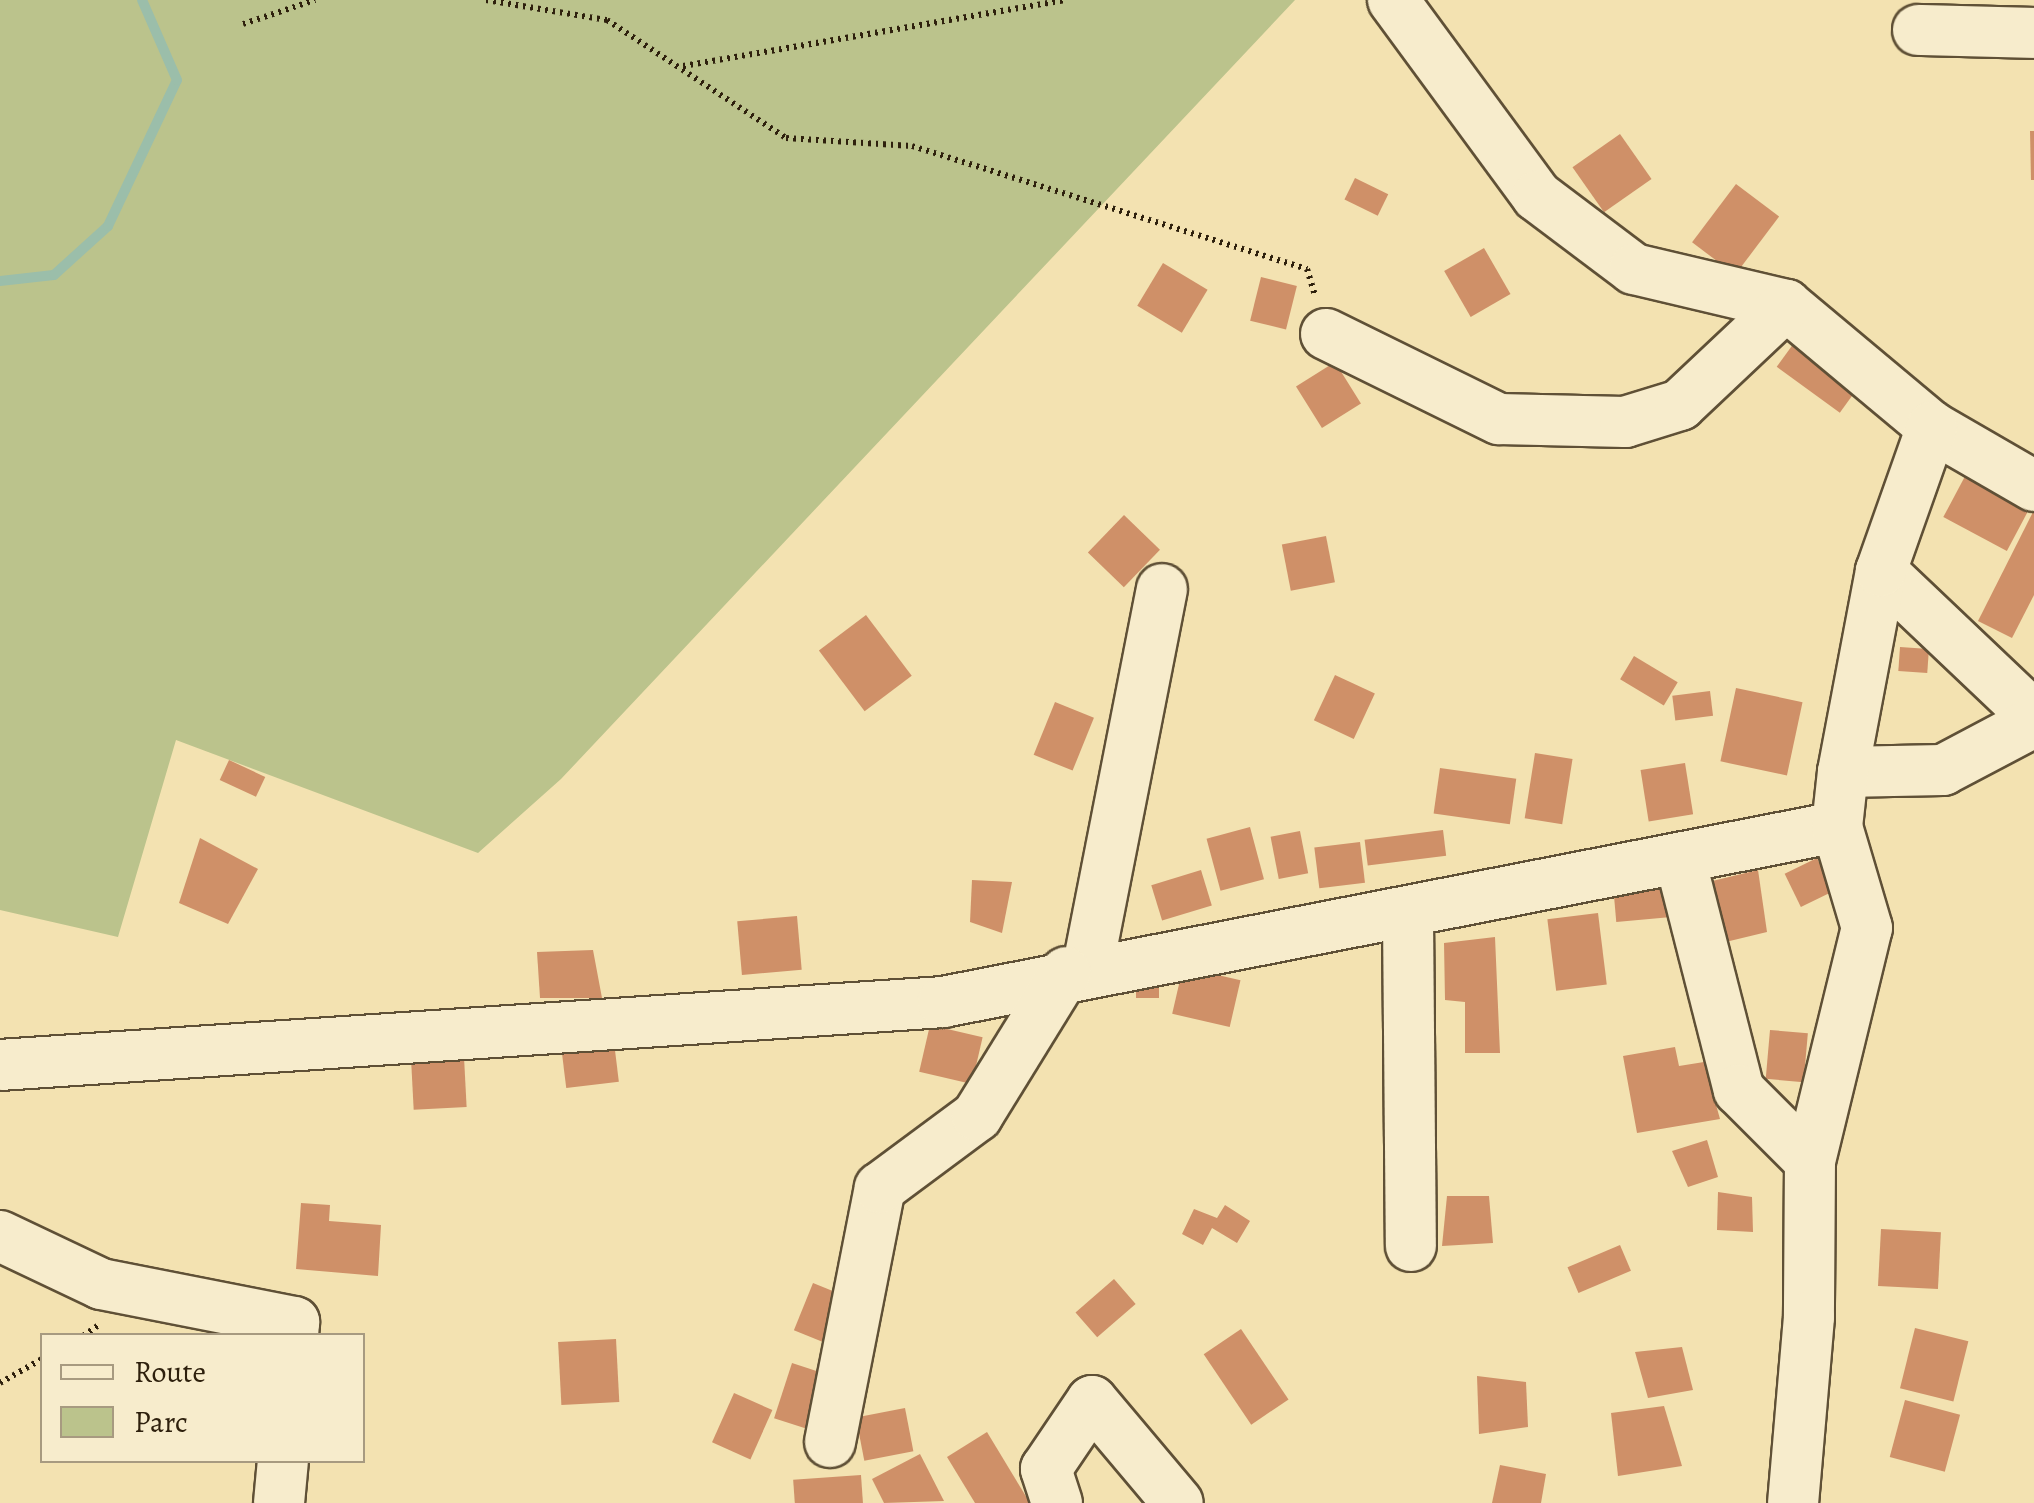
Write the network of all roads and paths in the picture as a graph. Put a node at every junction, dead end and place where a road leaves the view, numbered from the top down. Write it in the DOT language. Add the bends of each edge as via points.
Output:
graph roads {
  1 [pos="315,0"];
  2 [pos="486,0"];
  3 [pos="1065,0"];
  4 [pos="1393,0"];
  5 [pos="244,24"];
  6 [pos="1918,30"];
  7 [pos="2034,33"];
  8 [pos="681,66"];
  9 [pos="1786,305"];
  10 [pos="1326,334"];
  11 [pos="1932,427"];
  12 [pos="2034,486"];
  13 [pos="1881,571"];
  14 [pos="1162,590"];
  15 [pos="2034,719"];
  16 [pos="1843,772"];
  17 [pos="1838,827"];
  18 [pos="1681,863"];
  19 [pos="1408,917"];
  20 [pos="1077,969"];
  21 [pos="0,1066"];
  22 [pos="1810,1161"];
  23 [pos="0,1236"];
  24 [pos="1411,1246"];
  25 [pos="293,1333"];
  26 [pos="40,1359"];
  27 [pos="0,1382"];
  28 [pos="830,1442"];
  29 [pos="283,1463"];
  30 [pos="280,1503"];
  31 [pos="1057,1503"];
  32 [pos="1178,1503"];
  33 [pos="1793,1503"];
  1 -- 5 [label="path"];
  2 -- 8 [label="path" via="607,20"];
  3 -- 8 [label="path"];
  4 -- 9 [label="street" via="1537,196 1634,270"];
  6 -- 7 [label="street"];
  8 -- 10 [label="path" via="704,92 786,138 912,146 1307,268"];
  9 -- 10 [label="street" via="1680,405 1625,422 1499,420"];
  9 -- 11 [label="street"];
  11 -- 12 [label="street"];
  11 -- 13 [label="street"];
  13 -- 15 [label="street"];
  13 -- 16 [label="street"];
  14 -- 20 [label="street"];
  15 -- 16 [label="street" via="1943,770"];
  16 -- 17 [label="street"];
  17 -- 18 [label="street"];
  17 -- 22 [label="street" via="1867,928"];
  18 -- 19 [label="street"];
  18 -- 22 [label="street" via="1740,1090"];
  19 -- 20 [label="street"];
  19 -- 24 [label="street"];
  20 -- 21 [label="street" via="943,1002"];
  20 -- 28 [label="street" via="977,1116 880,1188"];
  22 -- 33 [label="street" via="1809,1317"];
  23 -- 25 [label="street" via="101,1284 294,1322"];
  26 -- 27 [label="path"];
  29 -- 30 [label="street"];
  31 -- 32 [label="street" via="1046,1469 1092,1401"];
}
